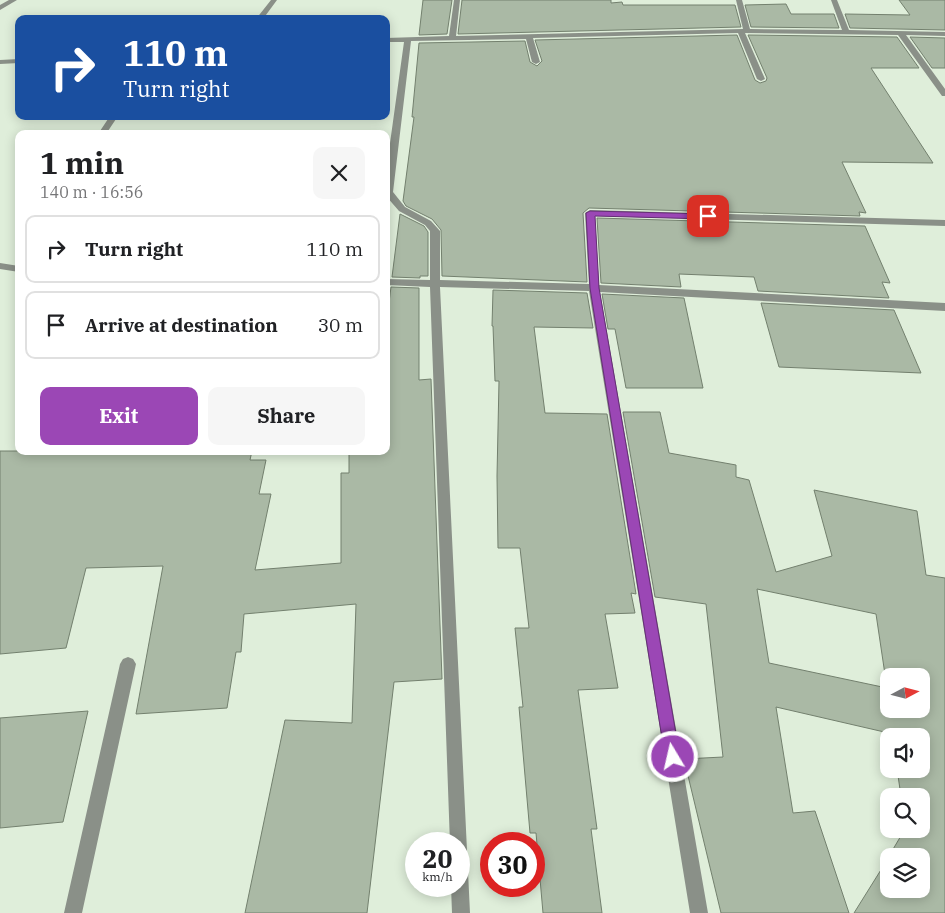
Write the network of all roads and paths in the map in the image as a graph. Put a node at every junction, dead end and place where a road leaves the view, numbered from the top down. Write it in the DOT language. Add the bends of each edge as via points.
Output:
graph roads {
  1 [pos="14,0"];
  2 [pos="274,0"];
  3 [pos="457,0"];
  4 [pos="739,0"];
  5 [pos="834,0"];
  6 [pos="0,8"];
  7 [pos="262,15"];
  8 [pos="744,32"];
  9 [pos="846,33"];
  10 [pos="901,34"];
  11 [pos="945,34"];
  12 [pos="529,36"];
  13 [pos="452,38"];
  14 [pos="408,39"];
  15 [pos="390,40"];
  16 [pos="15,60"];
  17 [pos="0,62"];
  18 [pos="536,62"];
  19 [pos="762,80"];
  20 [pos="945,94"];
  21 [pos="390,170"];
  22 [pos="390,195"];
  23 [pos="945,223"];
  24 [pos="0,266"];
  25 [pos="15,268"];
  26 [pos="390,282"];
  27 [pos="436,283"];
  28 [pos="594,288"];
  29 [pos="945,308"];
  30 [pos="128,664"];
  31 [pos="458,832"];
  32 [pos="460,897"];
  33 [pos="73,913"];
  34 [pos="461,913"];
  35 [pos="699,913"];
  1 -- 6 [label="street"];
  2 -- 7 [label="street"];
  3 -- 13 [label="street"];
  4 -- 8 [label="street"];
  5 -- 9 [label="street"];
  8 -- 9 [label="street"];
  8 -- 12 [label="street"];
  8 -- 19 [label="street" via="742,38"];
  9 -- 10 [label="street"];
  10 -- 11 [label="street"];
  10 -- 20 [label="street"];
  12 -- 13 [label="street"];
  12 -- 18 [label="street"];
  13 -- 14 [label="street"];
  14 -- 15 [label="street"];
  14 -- 21 [label="street"];
  16 -- 17 [label="street"];
  22 -- 27 [label="street" via="402,208 436,231"];
  23 -- 28 [label="street" via="590,213"];
  24 -- 25 [label="street"];
  26 -- 27 [label="street"];
  27 -- 28 [label="street"];
  27 -- 31 [label="street"];
  28 -- 29 [label="street"];
  28 -- 35 [label="street"];
  30 -- 33 [label="street"];
  32 -- 34 [label="street"];
}
